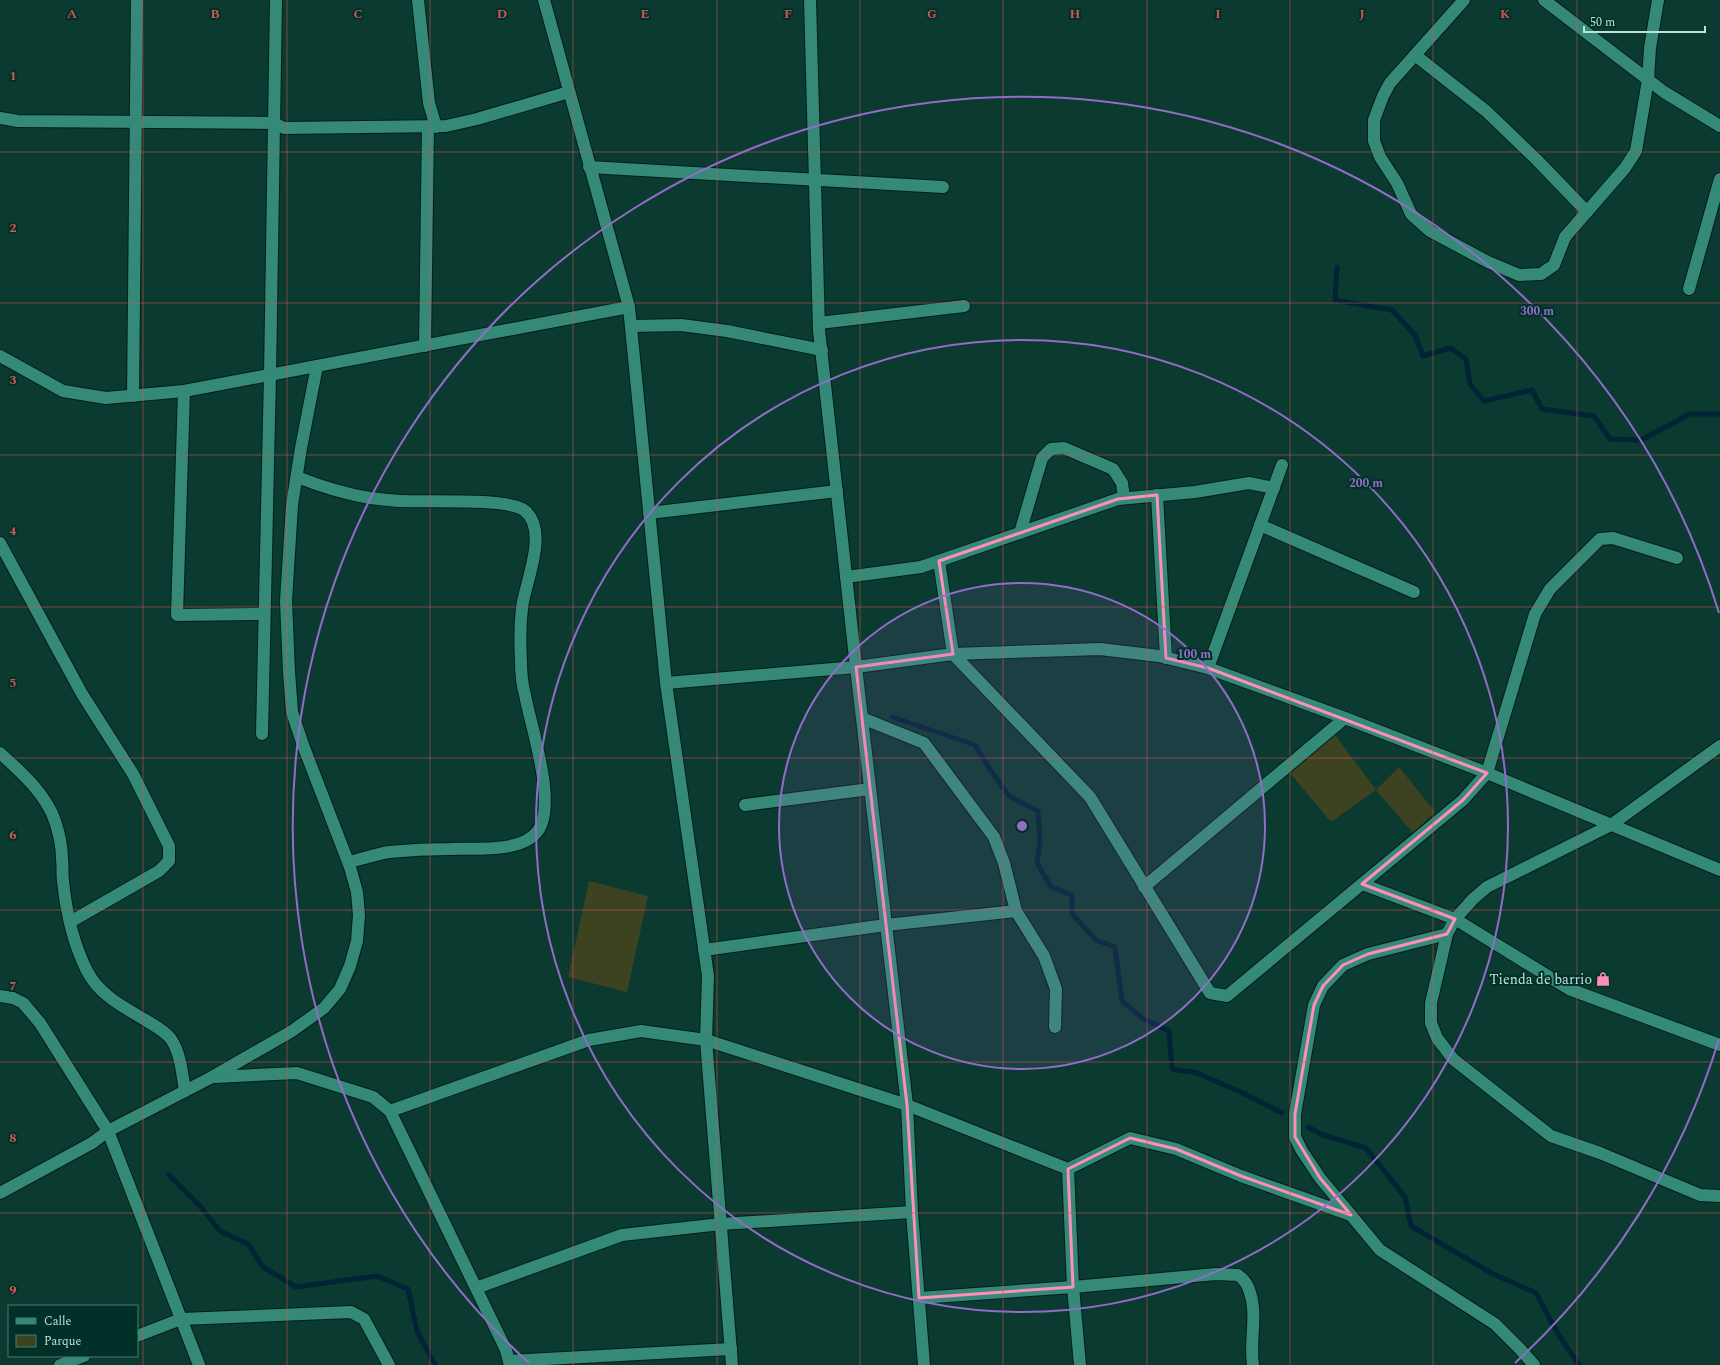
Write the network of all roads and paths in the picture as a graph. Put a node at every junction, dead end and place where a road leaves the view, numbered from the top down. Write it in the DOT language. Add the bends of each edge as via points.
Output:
graph roads {
  1 [pos="137,0"];
  2 [pos="276,0"];
  3 [pos="418,0"];
  4 [pos="544,0"];
  5 [pos="810,0"];
  6 [pos="1464,0"];
  7 [pos="1544,0"];
  8 [pos="1658,0"];
  9 [pos="1415,55"];
  10 [pos="1648,80"];
  11 [pos="569,92"];
  12 [pos="0,118"];
  13 [pos="136,122"];
  14 [pos="274,123"];
  15 [pos="1720,126"];
  16 [pos="432,127"];
  17 [pos="589,167"];
  18 [pos="816,179"];
  19 [pos="1720,179"];
  20 [pos="943,187"];
  21 [pos="1587,212"];
  22 [pos="1689,289"];
  23 [pos="964,306"];
  24 [pos="629,307"];
  25 [pos="819,323"];
  26 [pos="631,326"];
  27 [pos="425,346"];
  28 [pos="822,350"];
  29 [pos="0,356"];
  30 [pos="317,366"];
  31 [pos="270,375"];
  32 [pos="184,392"];
  33 [pos="134,396"];
  34 [pos="1282,465"];
  35 [pos="297,477"];
  36 [pos="1274,488"];
  37 [pos="837,491"];
  38 [pos="1158,495"];
  39 [pos="1124,498"];
  40 [pos="649,513"];
  41 [pos="1260,525"];
  42 [pos="1020,533"];
  43 [pos="0,543"];
  44 [pos="1677,558"];
  45 [pos="939,561"];
  46 [pos="846,577"];
  47 [pos="1414,592"];
  48 [pos="264,614"];
  49 [pos="953,654"];
  50 [pos="1166,658"];
  51 [pos="856,667"];
  52 [pos="1208,668"];
  53 [pos="666,683"];
  54 [pos="862,718"];
  55 [pos="1345,718"];
  56 [pos="262,734"];
  57 [pos="1720,746"];
  58 [pos="0,753"];
  59 [pos="1487,773"];
  60 [pos="870,789"];
  61 [pos="745,805"];
  62 [pos="1611,825"];
  63 [pos="349,862"];
  64 [pos="1720,870"];
  65 [pos="1362,884"];
  66 [pos="1144,887"];
  67 [pos="1016,911"];
  68 [pos="1455,919"];
  69 [pos="70,922"];
  70 [pos="886,925"];
  71 [pos="1447,934"];
  72 [pos="704,950"];
  73 [pos="0,996"];
  74 [pos="1055,1027"];
  75 [pos="706,1040"];
  76 [pos="1720,1045"];
  77 [pos="212,1077"];
  78 [pos="185,1091"];
  79 [pos="907,1105"];
  80 [pos="390,1111"];
  81 [pos="108,1131"];
  82 [pos="1068,1170"];
  83 [pos="0,1193"];
  84 [pos="1720,1196"];
  85 [pos="912,1212"];
  86 [pos="1351,1215"];
  87 [pos="721,1224"];
  88 [pos="1073,1287"];
  89 [pos="476,1288"];
  90 [pos="919,1298"];
  91 [pos="181,1319"];
  92 [pos="138,1336"];
  93 [pos="731,1349"];
  94 [pos="81,1357"];
  95 [pos="510,1363"];
  96 [pos="60,1365"];
  97 [pos="199,1365"];
  98 [pos="389,1365"];
  99 [pos="732,1365"];
  100 [pos="924,1365"];
  101 [pos="1080,1365"];
  102 [pos="1253,1365"];
  103 [pos="1534,1365"];
  1 -- 13 [label="street"];
  2 -- 14 [label="street"];
  3 -- 16 [label="street"];
  4 -- 11 [label="street"];
  5 -- 18 [label="street"];
  6 -- 9 [label="street"];
  7 -- 10 [label="street"];
  8 -- 10 [label="street"];
  9 -- 21 [label="street" via="1486,111"];
  9 -- 21 [label="street" via="1390,83 1382,96 1374,120 1374,141 1380,157 1397,183 1411,214 1430,231 1488,262 1520,274 1542,274 1554,265 1565,237"];
  10 -- 15 [label="street"];
  10 -- 21 [label="street" via="1636,151"];
  11 -- 16 [label="street" via="477,119"];
  11 -- 17 [label="street"];
  12 -- 13 [label="street" via="18,121"];
  13 -- 14 [label="street"];
  13 -- 33 [label="street"];
  14 -- 16 [label="street" via="284,128"];
  14 -- 31 [label="street"];
  16 -- 27 [label="street"];
  17 -- 18 [label="street"];
  17 -- 24 [label="street"];
  18 -- 20 [label="street"];
  18 -- 25 [label="street"];
  19 -- 22 [label="street"];
  23 -- 25 [label="street"];
  24 -- 26 [label="street"];
  24 -- 27 [label="street"];
  25 -- 28 [label="street"];
  26 -- 28 [label="street" via="681,325 727,331"];
  26 -- 40 [label="street"];
  27 -- 30 [label="street"];
  28 -- 37 [label="street"];
  29 -- 33 [label="street" via="63,391 106,398"];
  30 -- 31 [label="street"];
  30 -- 35 [label="street"];
  31 -- 32 [label="street"];
  31 -- 48 [label="street"];
  32 -- 33 [label="street"];
  32 -- 48 [label="street" via="178,615"];
  34 -- 36 [label="street"];
  35 -- 63 [label="street" via="292,505 286,601 292,712"];
  35 -- 63 [label="street" via="369,498 481,502 517,507 529,515 536,530 520,630 524,693 546,802 538,832 517,845 388,852"];
  36 -- 38 [label="street" via="1249,483"];
  36 -- 41 [label="street"];
  37 -- 40 [label="street"];
  37 -- 46 [label="street"];
  38 -- 39 [label="street"];
  38 -- 50 [label="street"];
  39 -- 42 [label="street"];
  39 -- 42 [label="street" via="1122,483 1113,469 1064,448 1050,449 1042,458"];
  40 -- 53 [label="street"];
  41 -- 47 [label="street"];
  41 -- 52 [label="street"];
  42 -- 45 [label="street"];
  43 -- 69 [label="street" via="82,694 133,774 169,846 169,860 163,868"];
  44 -- 59 [label="street" via="1613,538 1600,539 1550,589 1535,614"];
  45 -- 46 [label="street" via="921,567"];
  45 -- 49 [label="street"];
  46 -- 51 [label="street"];
  48 -- 56 [label="street"];
  49 -- 50 [label="street" via="1100,649"];
  49 -- 51 [label="street"];
  49 -- 66 [label="street" via="1090,797"];
  50 -- 52 [label="street"];
  51 -- 53 [label="street"];
  51 -- 54 [label="street"];
  52 -- 55 [label="street"];
  53 -- 72 [label="street"];
  54 -- 60 [label="street"];
  54 -- 67 [label="street" via="924,743 994,837 1004,863"];
  55 -- 59 [label="street"];
  55 -- 66 [label="street"];
  57 -- 62 [label="street"];
  58 -- 69 [label="street" via="44,800 55,819 61,840 62,878"];
  59 -- 62 [label="street"];
  59 -- 65 [label="street" via="1463,800"];
  60 -- 61 [label="street"];
  60 -- 70 [label="street"];
  62 -- 64 [label="street"];
  62 -- 68 [label="street" via="1487,887 1472,899"];
  63 -- 77 [label="street" via="357,892 359,915 357,941 340,989 324,1008 305,1022"];
  65 -- 66 [label="street" via="1227,996 1210,993"];
  65 -- 68 [label="street"];
  67 -- 70 [label="street"];
  67 -- 74 [label="street" via="1044,956 1056,989"];
  68 -- 71 [label="street"];
  68 -- 76 [label="street" via="1569,989"];
  69 -- 78 [label="street" via="77,948 88,972 101,990 116,1004 159,1028 170,1038 178,1053"];
  70 -- 72 [label="street"];
  70 -- 79 [label="street"];
  71 -- 84 [label="street" via="1431,1003 1431,1023 1437,1038 1453,1059 1551,1136 1600,1153 1700,1195"];
  71 -- 86 [label="street" via="1368,954 1343,965 1323,986 1314,1005 1295,1114 1295,1137 1320,1178"];
  72 -- 75 [label="street" via="708,976"];
  73 -- 81 [label="street" via="13,998 22,1003 40,1023"];
  75 -- 79 [label="street"];
  75 -- 80 [label="street" via="641,1031 589,1040"];
  75 -- 87 [label="street"];
  77 -- 78 [label="street"];
  77 -- 80 [label="street" via="297,1073 373,1097"];
  78 -- 81 [label="street"];
  79 -- 82 [label="street"];
  79 -- 85 [label="street"];
  80 -- 89 [label="street"];
  81 -- 83 [label="street" via="92,1143"];
  81 -- 91 [label="street"];
  82 -- 86 [label="street" via="1130,1138 1176,1149 1241,1176"];
  82 -- 88 [label="street"];
  85 -- 87 [label="street"];
  85 -- 90 [label="street"];
  86 -- 103 [label="street" via="1380,1250 1495,1324"];
  87 -- 89 [label="street" via="622,1235"];
  87 -- 93 [label="street"];
  88 -- 90 [label="street"];
  88 -- 101 [label="street"];
  88 -- 102 [label="street" via="1216,1274 1238,1275 1248,1286 1254,1310 1251,1354"];
  89 -- 95 [label="street"];
  90 -- 100 [label="street"];
  91 -- 92 [label="street"];
  91 -- 97 [label="street"];
  91 -- 98 [label="street" via="351,1312 364,1319"];
  93 -- 95 [label="street"];
  93 -- 99 [label="street"];
  94 -- 96 [label="street"];
}
